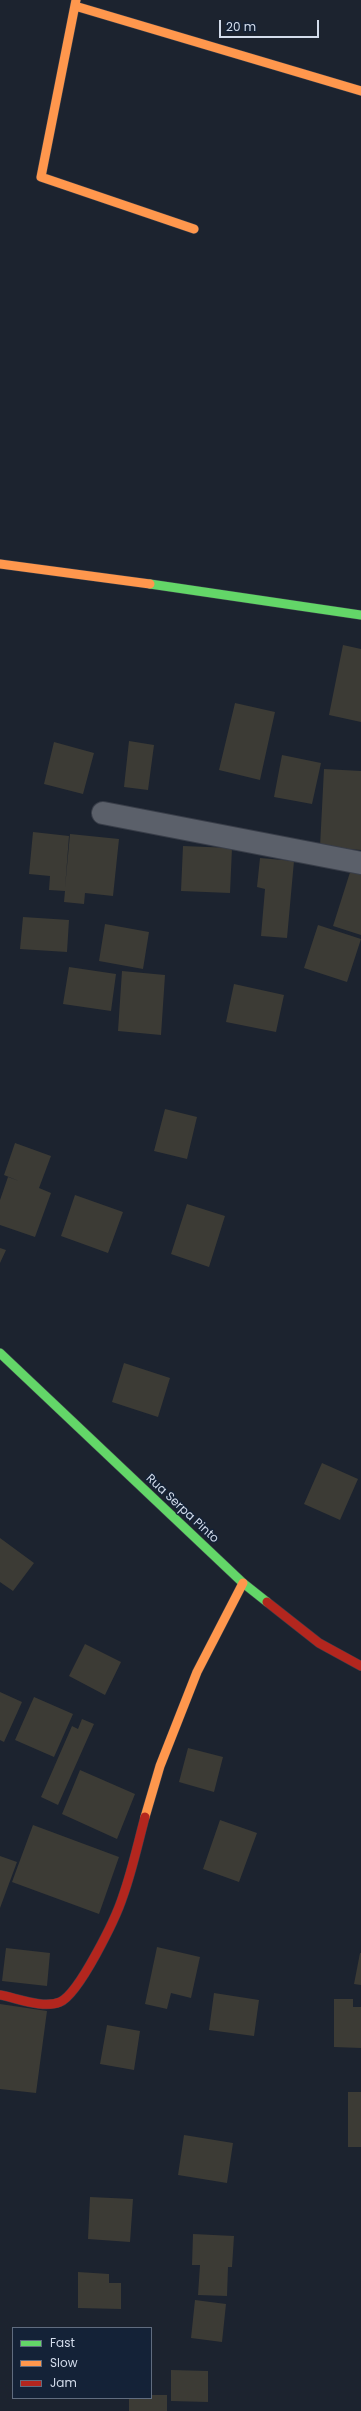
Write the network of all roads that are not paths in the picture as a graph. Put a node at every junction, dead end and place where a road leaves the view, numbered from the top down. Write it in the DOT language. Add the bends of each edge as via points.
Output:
graph roads {
  1 [pos="75,3"];
  2 [pos="361,91"];
  3 [pos="194,229"];
  4 [pos="0,564"];
  5 [pos="361,615"];
  6 [pos="103,813"];
  7 [pos="361,862"];
  8 [pos="0,1352"];
  9 [pos="243,1583"];
  10 [pos="361,1666"];
  11 [pos="0,1995"];
  1 -- 2 [label="street"];
  1 -- 3 [label="street" via="41,177"];
  4 -- 5 [label="street"];
  6 -- 7 [label="street"];
  8 -- 9 [label="street, Rua Serpa Pinto"];
  9 -- 10 [label="street, Rua Serpa Pinto" via="319,1643"];
  9 -- 11 [label="street" via="188,1694 160,1766 123,1897 92,1961 75,1989 60,2002 44,2004"];
}
